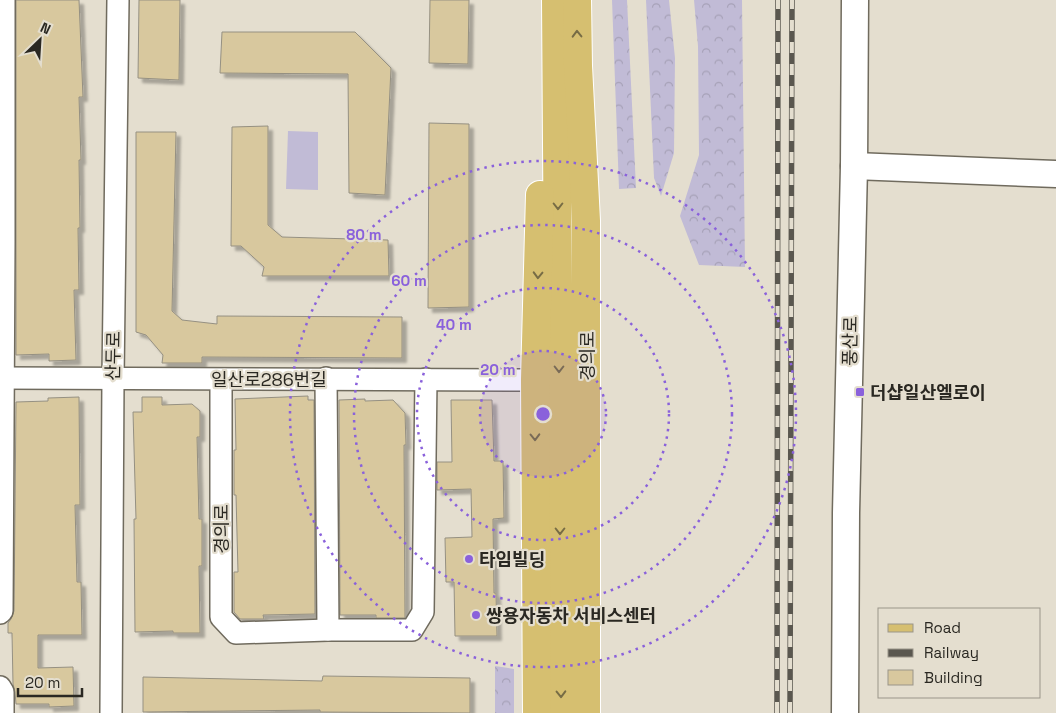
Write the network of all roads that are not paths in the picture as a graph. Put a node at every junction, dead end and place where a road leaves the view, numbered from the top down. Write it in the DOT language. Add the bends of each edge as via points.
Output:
graph roads {
  1 [pos="4,0"];
  2 [pos="118,0"];
  3 [pos="556,0"];
  4 [pos="577,0"];
  5 [pos="855,0"];
  6 [pos="568,68"];
  7 [pos="2,107"];
  8 [pos="854,166"];
  9 [pos="1056,174"];
  10 [pos="2,242"];
  11 [pos="1,378"];
  12 [pos="113,378"];
  13 [pos="326,378"];
  14 [pos="426,379"];
  15 [pos="221,380"];
  16 [pos="535,380"];
  17 [pos="1,612"];
  18 [pos="328,630"];
  19 [pos="112,713"];
  20 [pos="538,713"];
  21 [pos="561,713"];
  22 [pos="586,713"];
  23 [pos="599,713"];
  24 [pos="845,713"];
  1 -- 7 [label="street"];
  2 -- 12 [label="street, 산두로"];
  3 -- 6 [label="main road, 경의로"];
  6 -- 4 [label="main road, 경의로, one-way"];
  5 -- 8 [label="street, 풍산로"];
  6 -- 16 [label="main road, one-way" via="542,126"];
  6 -- 21 [label="main road, 경의로, one-way"];
  6 -- 22 [label="main road, 경의로" via="586,221"];
  6 -- 23 [label="main road" via="588,96 603,382"];
  7 -- 10 [label="street"];
  8 -- 9 [label="street"];
  8 -- 24 [label="street, 풍산로"];
  10 -- 11 [label="street"];
  11 -- 12 [label="street, 일산로286번길"];
  11 -- 17 [label="street"];
  12 -- 15 [label="street, 일산로286번길"];
  12 -- 19 [label="street, 산두로"];
  13 -- 14 [label="street, 일산로286번길"];
  13 -- 15 [label="street, 일산로286번길"];
  13 -- 18 [label="street"];
  14 -- 16 [label="street, 일산로286번길"];
  14 -- 18 [label="street" via="423,612 412,630"];
  15 -- 18 [label="street, 경의로" via="221,618 236,632"];
  16 -- 20 [label="main road, one-way"];
}
